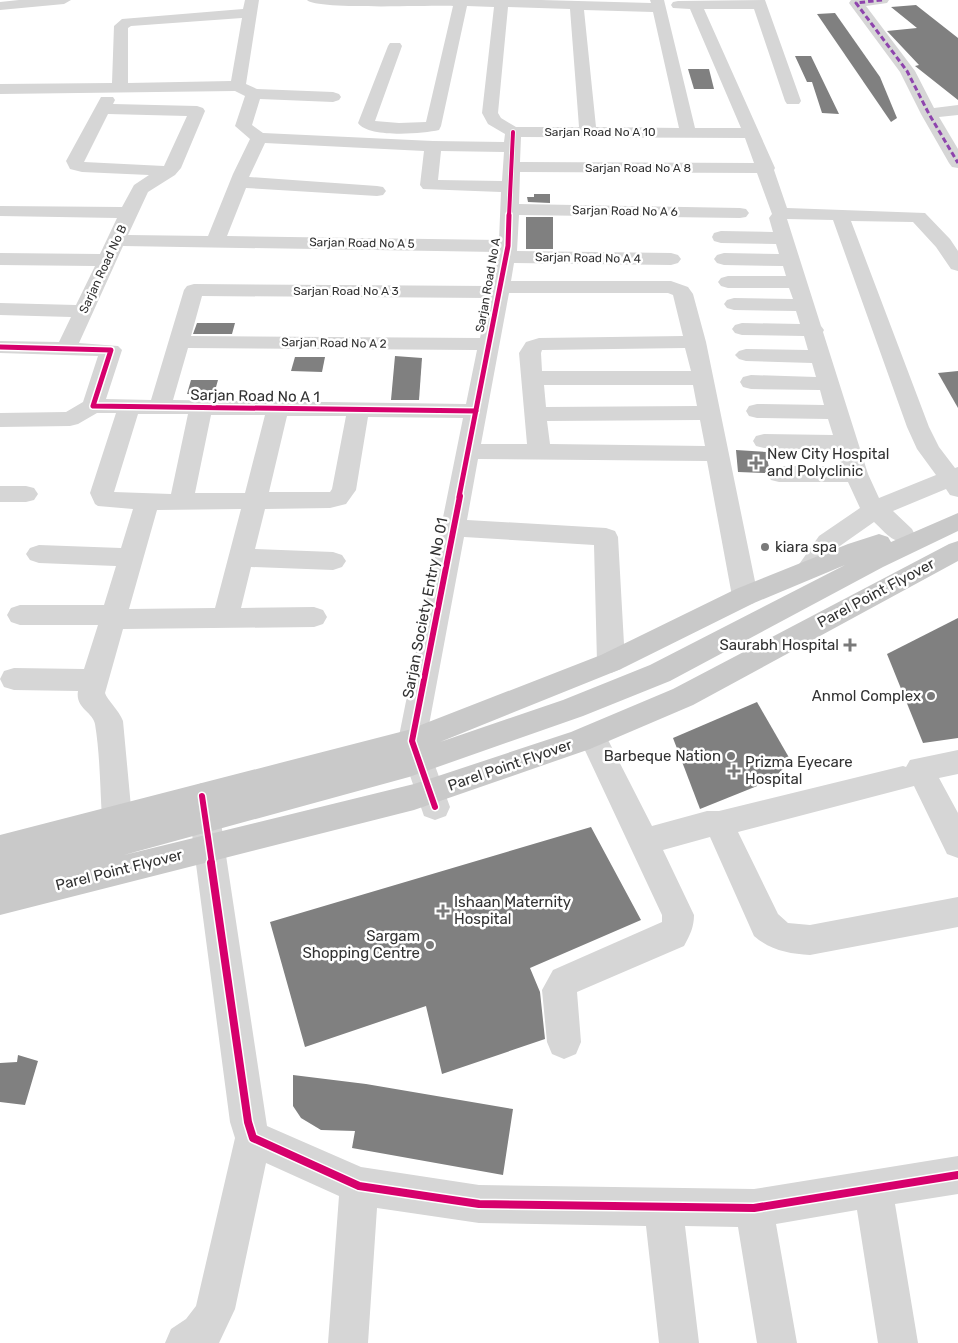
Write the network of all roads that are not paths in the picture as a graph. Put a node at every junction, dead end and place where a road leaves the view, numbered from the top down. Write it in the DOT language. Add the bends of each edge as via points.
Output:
graph roads {
  1 [pos="64,0"];
  2 [pos="314,0"];
  3 [pos="376,0"];
  4 [pos="882,0"];
  5 [pos="50,1"];
  6 [pos="461,2"];
  7 [pos="758,2"];
  8 [pos="559,3"];
  9 [pos="612,3"];
  10 [pos="11,4"];
  11 [pos="501,4"];
  12 [pos="658,4"];
  13 [pos="695,5"];
  14 [pos="251,6"];
  15 [pos="577,6"];
  16 [pos="0,20"];
  17 [pos="395,46"];
  18 [pos="238,86"];
  19 [pos="120,87"];
  20 [pos="6,89"];
  21 [pos="254,94"];
  22 [pos="333,97"];
  23 [pos="793,101"];
  24 [pos="0,107"];
  25 [pos="958,110"];
  26 [pos="929,114"];
  27 [pos="380,126"];
  28 [pos="588,132"];
  29 [pos="688,132"];
  30 [pos="752,133"];
  31 [pos="259,138"];
  32 [pos="513,139"];
  33 [pos="376,144"];
  34 [pos="433,146"];
  35 [pos="958,162"];
  36 [pos="766,168"];
  37 [pos="320,170"];
  38 [pos="169,171"];
  39 [pos="242,175"];
  40 [pos="511,177"];
  41 [pos="377,191"];
  42 [pos="510,209"];
  43 [pos="0,211"];
  44 [pos="129,212"];
  45 [pos="740,213"];
  46 [pos="840,215"];
  47 [pos="721,237"];
  48 [pos="117,240"];
  49 [pos="216,240"];
  50 [pos="507,251"];
  51 [pos="0,259"];
  52 [pos="671,259"];
  53 [pos="724,259"];
  54 [pos="107,260"];
  55 [pos="792,260"];
  56 [pos="958,265"];
  57 [pos="728,282"];
  58 [pos="798,282"];
  59 [pos="499,290"];
  60 [pos="734,304"];
  61 [pos="806,305"];
  62 [pos="0,309"];
  63 [pos="84,311"];
  64 [pos="742,330"];
  65 [pos="814,330"];
  66 [pos="179,342"];
  67 [pos="696,342"];
  68 [pos="489,344"];
  69 [pos="0,347"];
  70 [pos="66,349"];
  71 [pos="746,355"];
  72 [pos="821,357"];
  73 [pos="532,378"];
  74 [pos="703,378"];
  75 [pos="751,382"];
  76 [pos="829,384"];
  77 [pos="92,406"];
  78 [pos="129,407"];
  79 [pos="160,407"];
  80 [pos="201,407"];
  81 [pos="278,407"];
  82 [pos="358,410"];
  83 [pos="476,411"];
  84 [pos="757,411"];
  85 [pos="837,412"];
  86 [pos="709,413"];
  87 [pos="536,414"];
  88 [pos="0,420"];
  89 [pos="764,441"];
  90 [pos="846,443"];
  91 [pos="468,451"];
  92 [pos="539,451"];
  93 [pos="717,454"];
  94 [pos="779,474"];
  95 [pos="856,474"];
  96 [pos="955,481"];
  97 [pos="0,494"];
  98 [pos="26,494"];
  99 [pos="180,501"];
  100 [pos="256,501"];
  101 [pos="147,502"];
  102 [pos="875,509"];
  103 [pos="958,520"];
  104 [pos="453,528"];
  105 [pos="903,536"];
  106 [pos="958,550"];
  107 [pos="39,554"];
  108 [pos="130,557"];
  109 [pos="242,558"];
  110 [pos="333,560"];
  111 [pos="808,570"];
  112 [pos="958,570"];
  113 [pos="745,596"];
  114 [pos="20,615"];
  115 [pos="113,617"];
  116 [pos="226,617"];
  117 [pos="314,617"];
  118 [pos="611,662"];
  119 [pos="14,679"];
  120 [pos="95,680"];
  121 [pos="412,741"];
  122 [pos="596,744"];
  123 [pos="958,762"];
  124 [pos="903,778"];
  125 [pos="202,796"];
  126 [pos="435,807"];
  127 [pos="117,818"];
  128 [pos="719,824"];
  129 [pos="644,842"];
  130 [pos="958,844"];
  131 [pos="0,849"];
  132 [pos="212,862"];
  133 [pos="0,875"];
  134 [pos="0,900"];
  135 [pos="0,911"];
  136 [pos="958,912"];
  137 [pos="564,1042"];
  138 [pos="253,1138"];
  139 [pos="958,1175"];
  140 [pos="360,1186"];
  141 [pos="873,1188"];
  142 [pos="663,1206"];
  143 [pos="754,1208"];
  144 [pos="185,1343"];
  145 [pos="348,1343"];
  146 [pos="679,1343"];
  147 [pos="777,1343"];
  148 [pos="898,1343"];
  1 -- 5 [label="street"];
  2 -- 3 [label="street"];
  3 -- 6 [label="street"];
  4 -- 26 [label="street" via="856,3 907,71"];
  5 -- 10 [label="street"];
  6 -- 11 [label="street"];
  6 -- 27 [label="street" via="435,124 425,128"];
  7 -- 13 [label="street"];
  7 -- 23 [label="street"];
  8 -- 11 [label="street"];
  8 -- 15 [label="street"];
  9 -- 12 [label="street"];
  9 -- 15 [label="street"];
  10 -- 16 [label="street"];
  11 -- 32 [label="street" via="490,113"];
  12 -- 13 [label="street"];
  12 -- 29 [label="street"];
  13 -- 30 [label="street"];
  14 -- 18 [label="street"];
  14 -- 19 [label="street" via="127,22 122,26"];
  15 -- 28 [label="street"];
  17 -- 27 [label="street" via="366,121 368,125"];
  18 -- 19 [label="street"];
  18 -- 21 [label="street"];
  19 -- 20 [label="street"];
  20 -- 24 [label="street"];
  21 -- 22 [label="street"];
  21 -- 31 [label="street" via="243,126"];
  25 -- 26 [label="street"];
  26 -- 35 [label="street"];
  27 -- 33 [label="street"];
  28 -- 29 [label="street, Sarjan Road No A 10"];
  28 -- 32 [label="street, Sarjan Road No A 10"];
  29 -- 30 [label="street, Sarjan Road No A 10"];
  30 -- 36 [label="street"];
  31 -- 33 [label="street, Sarjan Road No A 10"];
  31 -- 39 [label="street"];
  32 -- 34 [label="street, Sarjan Road No A 10"];
  32 -- 40 [label="street, Sarjan Road No A"];
  33 -- 34 [label="street, Sarjan Road No A 10"];
  34 -- 40 [label="street, Sarjan Road No A 8" via="429,185"];
  36 -- 40 [label="street, Sarjan Road No A 8"];
  36 -- 46 [label="street" via="780,213"];
  37 -- 39 [label="street"];
  38 -- 38 [label="street" via="82,167 75,161 105,104 197,111"];
  38 -- 44 [label="street, Sarjan Road No B" via="140,189"];
  39 -- 41 [label="street"];
  39 -- 49 [label="street"];
  40 -- 42 [label="street, Sarjan Road No A"];
  42 -- 45 [label="street, Sarjan Road No A 6"];
  42 -- 50 [label="street, Sarjan Road No A"];
  43 -- 44 [label="street"];
  44 -- 48 [label="street, Sarjan Road No B"];
  46 -- 56 [label="street" via="918,217 943,243"];
  46 -- 96 [label="street" via="918,427 929,449"];
  47 -- 55 [label="street" via="782,228"];
  48 -- 49 [label="street, Sarjan Road No A 5"];
  48 -- 54 [label="street, Sarjan Road No B"];
  49 -- 50 [label="street, Sarjan Road No A 5"];
  50 -- 52 [label="street, Sarjan Road No A 4"];
  50 -- 59 [label="street, Sarjan Road No A"];
  51 -- 54 [label="street"];
  53 -- 55 [label="street"];
  54 -- 63 [label="street, Sarjan Road No B"];
  55 -- 58 [label="street"];
  57 -- 58 [label="street"];
  58 -- 61 [label="street"];
  59 -- 66 [label="street, Sarjan Road No A 3" via="194,290"];
  59 -- 67 [label="street, Sarjan Road No A 3" via="677,288 684,294"];
  59 -- 68 [label="street, Sarjan Road No A"];
  60 -- 61 [label="street"];
  61 -- 65 [label="street"];
  62 -- 63 [label="street"];
  63 -- 70 [label="street, Sarjan Road No B"];
  64 -- 65 [label="street"];
  65 -- 72 [label="street"];
  66 -- 68 [label="street, Sarjan Road No A 2"];
  66 -- 79 [label="street"];
  67 -- 73 [label="street" via="536,345 530,351"];
  67 -- 74 [label="street, Sarjan Road No A 3"];
  68 -- 83 [label="street, Sarjan Road No A"];
  69 -- 70 [label="street"];
  70 -- 77 [label="street" via="111,350"];
  71 -- 72 [label="street"];
  72 -- 76 [label="street"];
  73 -- 74 [label="street"];
  73 -- 87 [label="street"];
  74 -- 86 [label="street, Sarjan Road No A 3"];
  75 -- 76 [label="street"];
  76 -- 85 [label="street"];
  77 -- 78 [label="street, Sarjan Road No A 1"];
  77 -- 88 [label="street" via="70,419"];
  78 -- 79 [label="street, Sarjan Road No A 1"];
  78 -- 101 [label="street" via="102,493 107,500"];
  79 -- 80 [label="street, Sarjan Road No A 1"];
  80 -- 81 [label="street, Sarjan Road No A 1"];
  80 -- 99 [label="street"];
  81 -- 82 [label="street, Sarjan Road No A 1"];
  81 -- 100 [label="street"];
  82 -- 83 [label="street, Sarjan Road No A 1"];
  82 -- 100 [label="street" via="342,494 330,500"];
  83 -- 91 [label="street, Sarjan Society Entry No 01"];
  84 -- 85 [label="street"];
  85 -- 90 [label="street"];
  86 -- 87 [label="street"];
  86 -- 93 [label="street, Sarjan Road No A 3"];
  87 -- 92 [label="street"];
  89 -- 90 [label="street"];
  90 -- 95 [label="street"];
  91 -- 92 [label="street"];
  91 -- 104 [label="street, Sarjan Society Entry No 01"];
  92 -- 93 [label="street"];
  93 -- 113 [label="street, Sarjan Road No A 3"];
  94 -- 95 [label="street"];
  95 -- 102 [label="street"];
  96 -- 102 [label="street"];
  97 -- 98 [label="street"];
  99 -- 100 [label="street"];
  99 -- 101 [label="street"];
  100 -- 109 [label="street"];
  101 -- 108 [label="street"];
  102 -- 105 [label="street"];
  102 -- 111 [label="street" via="828,542"];
  103 -- 105 [label="main road"];
  103 -- 133 [label="main road, Parel Point Flyover" via="660,673 574,708 409,765"];
  104 -- 118 [label="street" via="606,536"];
  104 -- 121 [label="street, Sarjan Society Entry No 01"];
  105 -- 111 [label="main road"];
  106 -- 134 [label="main road, Parel Point Flyover" via="683,696 580,741 414,797"];
  107 -- 108 [label="street"];
  108 -- 115 [label="street"];
  109 -- 110 [label="street"];
  109 -- 116 [label="street"];
  111 -- 113 [label="main road"];
  112 -- 122 [label="main road" via="896,598 696,705"];
  113 -- 118 [label="main road"];
  114 -- 115 [label="street"];
  115 -- 116 [label="street"];
  115 -- 120 [label="street"];
  116 -- 117 [label="street"];
  118 -- 121 [label="main road"];
  119 -- 120 [label="street"];
  120 -- 127 [label="street" via="91,699 105,711 109,721"];
  121 -- 125 [label="main road"];
  121 -- 126 [label="street"];
  122 -- 126 [label="main road" via="539,774"];
  122 -- 129 [label="street"];
  123 -- 130 [label="street" via="920,769"];
  124 -- 128 [label="street"];
  125 -- 127 [label="main road"];
  125 -- 132 [label="street"];
  126 -- 132 [label="main road"];
  127 -- 131 [label="main road"];
  128 -- 129 [label="street" via="707,824"];
  128 -- 136 [label="street" via="766,925 775,934 810,940"];
  129 -- 137 [label="street" via="678,915 678,925 672,935 565,981 559,990"];
  132 -- 135 [label="main road"];
  132 -- 138 [label="street" via="248,1122"];
  138 -- 140 [label="street"];
  138 -- 144 [label="street" via="215,1309 208,1327 196,1339"];
  139 -- 141 [label="street"];
  140 -- 142 [label="street" via="479,1204"];
  140 -- 145 [label="street"];
  141 -- 143 [label="street"];
  141 -- 148 [label="street"];
  142 -- 143 [label="street"];
  142 -- 146 [label="street"];
  143 -- 147 [label="street"];
}
